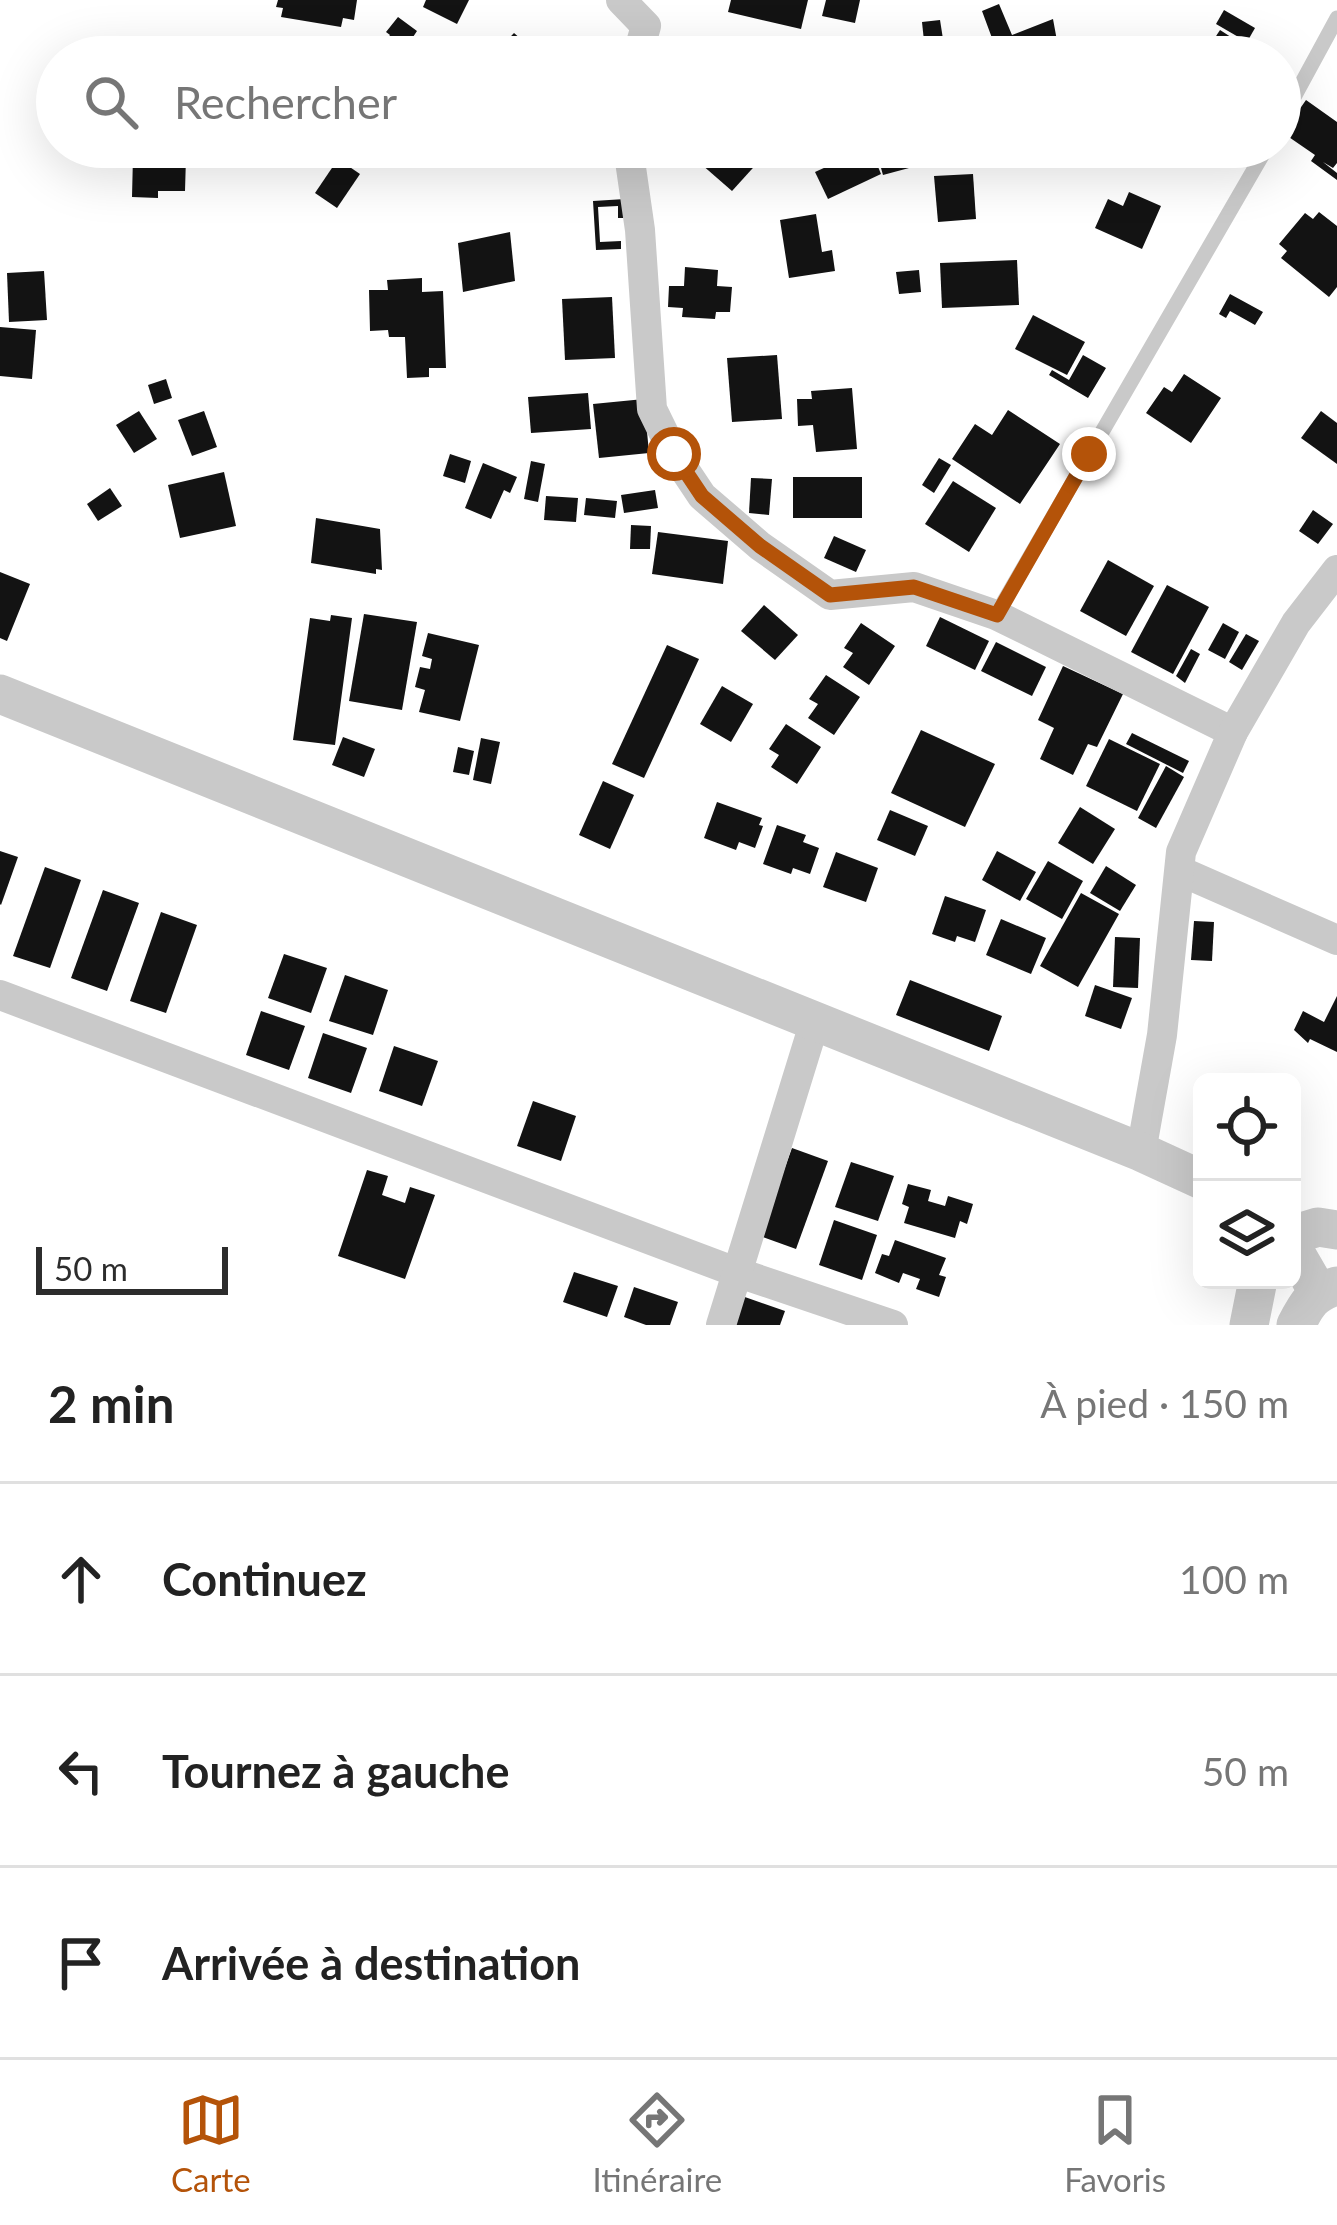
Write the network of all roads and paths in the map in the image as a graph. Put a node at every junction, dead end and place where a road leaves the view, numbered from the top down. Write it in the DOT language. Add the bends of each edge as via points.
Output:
graph roads {
  1 [pos="621,0"];
  2 [pos="1337,18"];
  3 [pos="643,36"];
  4 [pos="1301,84"];
  5 [pos="631,168"];
  6 [pos="1255,168"];
  7 [pos="1337,570"];
  8 [pos="997,615"];
  9 [pos="0,694"];
  10 [pos="1233,732"];
  11 [pos="1180,871"];
  12 [pos="1337,940"];
  13 [pos="0,995"];
  14 [pos="815,1021"];
  15 [pos="1141,1152"];
  16 [pos="1193,1176"];
  17 [pos="1337,1230"];
  18 [pos="1301,1232"];
  19 [pos="1301,1258"];
  20 [pos="736,1272"];
  21 [pos="1256,1289"];
  22 [pos="1328,1289"];
  23 [pos="721,1325"];
  24 [pos="893,1325"];
  25 [pos="1249,1325"];
  26 [pos="1297,1325"];
  1 -- 3 [label="street" via="646,26"];
  2 -- 4 [label="lane"];
  5 -- 8 [label="street" via="652,409 702,496 830,595 914,587"];
  6 -- 8 [label="lane"];
  7 -- 10 [label="street"];
  8 -- 10 [label="street"];
  9 -- 14 [label="street"];
  10 -- 11 [label="street"];
  11 -- 12 [label="street"];
  11 -- 15 [label="street"];
  13 -- 20 [label="street"];
  14 -- 15 [label="street"];
  14 -- 20 [label="street"];
  15 -- 16 [label="street"];
  17 -- 18 [label="street"];
  19 -- 22 [label="street"];
  20 -- 23 [label="street"];
  20 -- 24 [label="street"];
  21 -- 25 [label="street"];
  22 -- 26 [label="street" via="1309,1299"];
}
